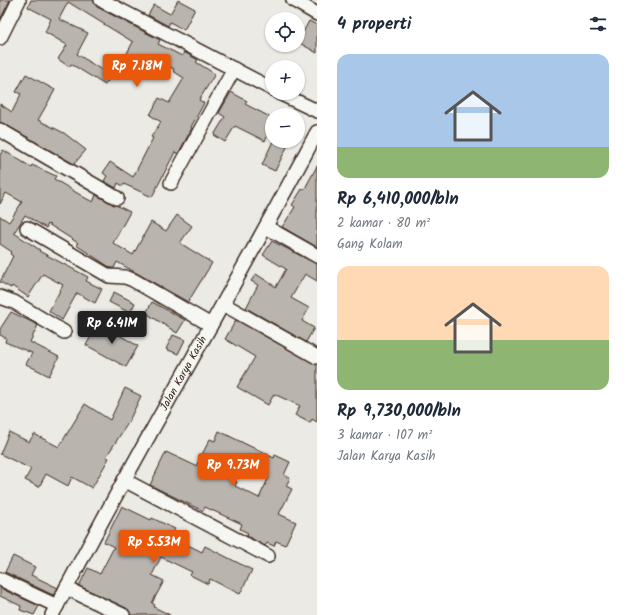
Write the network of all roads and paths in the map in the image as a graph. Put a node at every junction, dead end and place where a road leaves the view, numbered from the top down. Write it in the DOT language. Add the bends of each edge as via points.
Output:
graph roads {
  1 [pos="18,0"];
  2 [pos="101,0"];
  3 [pos="301,2"];
  4 [pos="317,14"];
  5 [pos="4,21"];
  6 [pos="0,38"];
  7 [pos="234,68"];
  8 [pos="265,85"];
  9 [pos="294,100"];
  10 [pos="317,111"];
  11 [pos="0,130"];
  12 [pos="317,132"];
  13 [pos="171,184"];
  14 [pos="117,198"];
  15 [pos="266,227"];
  16 [pos="27,228"];
  17 [pos="317,256"];
  18 [pos="0,297"];
  19 [pos="223,304"];
  20 [pos="211,325"];
  21 [pos="64,332"];
  22 [pos="317,357"];
  23 [pos="124,480"];
  24 [pos="268,556"];
  25 [pos="0,579"];
  26 [pos="66,588"];
  27 [pos="54,611"];
  28 [pos="124,615"];
  1 -- 5 [label="street"];
  2 -- 7 [label="street"];
  3 -- 4 [label="street"];
  5 -- 6 [label="street"];
  7 -- 8 [label="street"];
  7 -- 13 [label="street"];
  9 -- 10 [label="street"];
  11 -- 14 [label="street"];
  12 -- 15 [label="street, Jalan Karya Kasih"];
  15 -- 17 [label="street"];
  15 -- 19 [label="street, Jalan Karya Kasih"];
  16 -- 20 [label="street" via="109,276 124,276 133,280"];
  18 -- 21 [label="street" via="14,302"];
  19 -- 20 [label="street, Jalan Karya Kasih"];
  19 -- 22 [label="street"];
  20 -- 23 [label="street, Jalan Karya Kasih"];
  23 -- 24 [label="street"];
  23 -- 26 [label="street, Jalan Karya Kasih"];
  25 -- 27 [label="street"];
  26 -- 27 [label="street, Jalan Karya Kasih"];
  26 -- 28 [label="street"];
}
